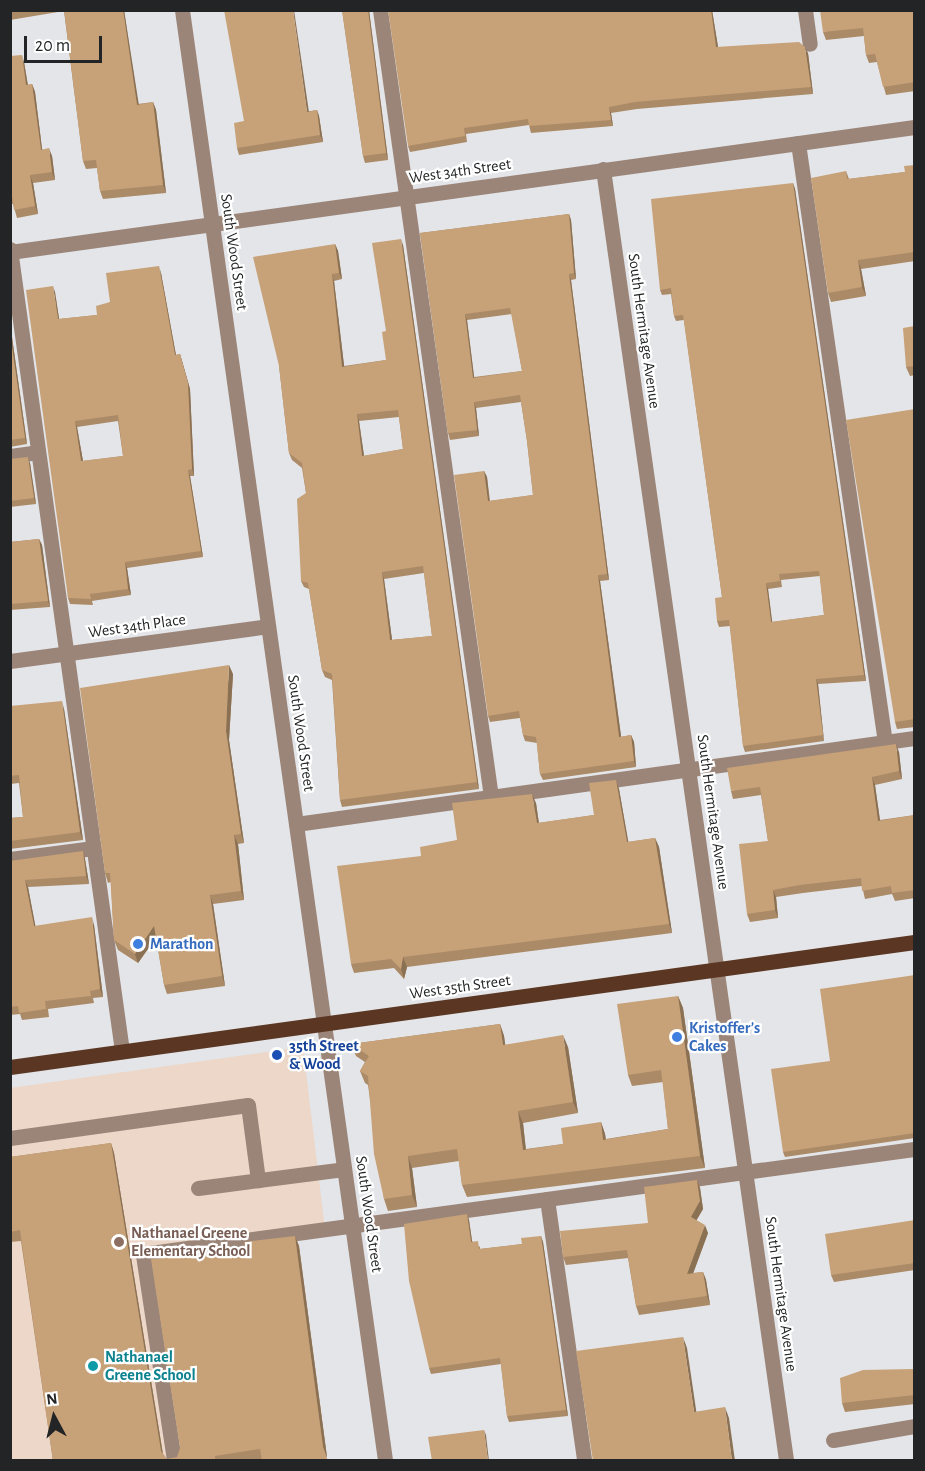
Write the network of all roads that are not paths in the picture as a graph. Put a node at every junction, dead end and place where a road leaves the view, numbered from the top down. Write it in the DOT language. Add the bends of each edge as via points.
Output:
graph roads {
  1 [pos="182,10"];
  2 [pos="380,10"];
  3 [pos="805,10"];
  4 [pos="810,44"];
  5 [pos="915,127"];
  6 [pos="798,143"];
  7 [pos="603,170"];
  8 [pos="405,197"];
  9 [pos="212,224"];
  10 [pos="11,251"];
  11 [pos="38,452"];
  12 [pos="10,456"];
  13 [pos="268,627"];
  14 [pos="66,654"];
  15 [pos="10,661"];
  16 [pos="915,738"];
  17 [pos="885,742"];
  18 [pos="688,769"];
  19 [pos="491,797"];
  20 [pos="296,824"];
  21 [pos="93,848"];
  22 [pos="10,860"];
  23 [pos="915,942"];
  24 [pos="717,970"];
  25 [pos="324,1024"];
  26 [pos="122,1052"];
  27 [pos="10,1067"];
  28 [pos="10,1138"];
  29 [pos="915,1149"];
  30 [pos="344,1169"];
  31 [pos="746,1172"];
  32 [pos="258,1180"];
  33 [pos="198,1188"];
  34 [pos="547,1199"];
  35 [pos="352,1225"];
  36 [pos="915,1426"];
  37 [pos="833,1440"];
  38 [pos="174,1461"];
  39 [pos="385,1461"];
  40 [pos="584,1461"];
  41 [pos="786,1461"];
  1 -- 9 [label="street, South Wood Street"];
  2 -- 8 [label="street"];
  3 -- 4 [label="street"];
  5 -- 6 [label="street, West 34th Street"];
  6 -- 7 [label="street, West 34th Street"];
  6 -- 17 [label="street"];
  7 -- 8 [label="street, West 34th Street"];
  7 -- 18 [label="street, South Hermitage Avenue"];
  8 -- 9 [label="street, West 34th Street"];
  8 -- 19 [label="street"];
  9 -- 10 [label="street, West 34th Street"];
  9 -- 13 [label="street, South Wood Street"];
  10 -- 11 [label="street"];
  11 -- 12 [label="street"];
  11 -- 14 [label="street"];
  13 -- 14 [label="street, West 34th Place"];
  13 -- 20 [label="street, South Wood Street"];
  14 -- 15 [label="street, West 34th Place"];
  14 -- 21 [label="street"];
  16 -- 17 [label="street"];
  17 -- 18 [label="street"];
  18 -- 19 [label="street"];
  18 -- 24 [label="street, South Hermitage Avenue"];
  19 -- 20 [label="street"];
  20 -- 25 [label="street, South Wood Street"];
  21 -- 22 [label="street"];
  21 -- 26 [label="street"];
  23 -- 24 [label="main road, West 35th Street"];
  24 -- 25 [label="main road, West 35th Street"];
  24 -- 31 [label="street, South Hermitage Avenue"];
  25 -- 26 [label="main road, West 35th Street"];
  25 -- 30 [label="street, South Wood Street"];
  26 -- 27 [label="main road, West 35th Street"];
  28 -- 32 [label="street" via="248,1106"];
  29 -- 31 [label="street"];
  30 -- 32 [label="street"];
  30 -- 35 [label="street, South Wood Street"];
  31 -- 34 [label="street"];
  31 -- 41 [label="street, South Hermitage Avenue"];
  32 -- 33 [label="street"];
  34 -- 35 [label="street"];
  34 -- 40 [label="street"];
  35 -- 38 [label="street" via="142,1254"];
  35 -- 39 [label="street, South Wood Street"];
  36 -- 37 [label="street"];
}
